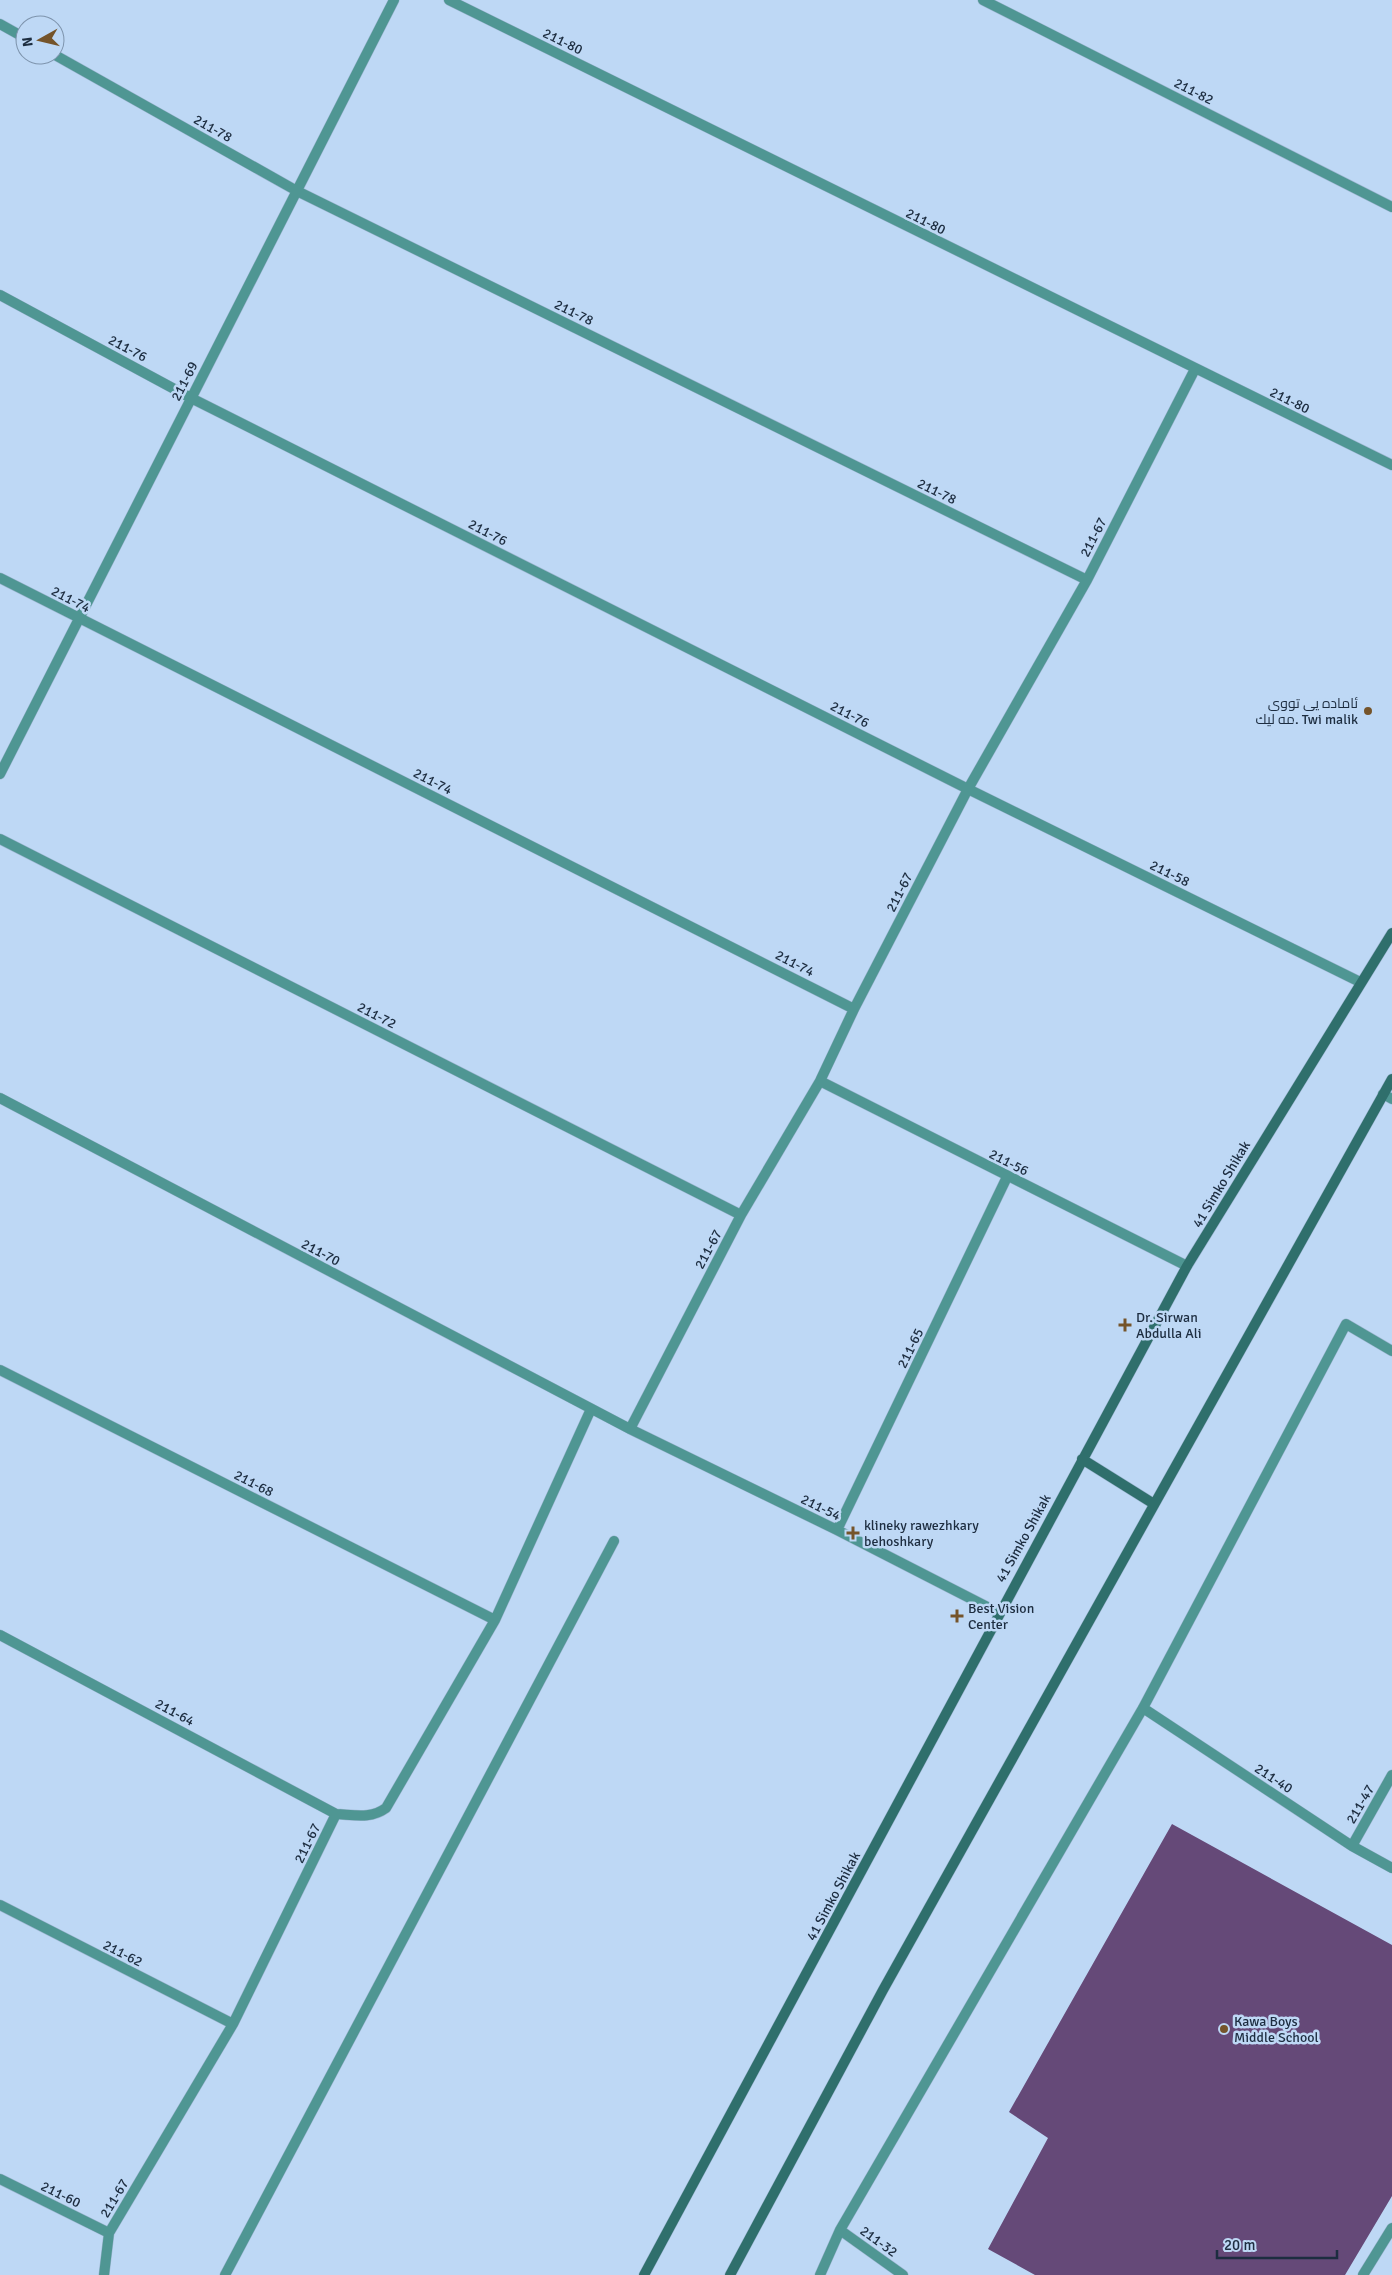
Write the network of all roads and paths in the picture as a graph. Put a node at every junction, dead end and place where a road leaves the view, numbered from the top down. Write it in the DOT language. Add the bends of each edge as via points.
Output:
graph roads {
  1 [pos="394,0"];
  2 [pos="449,0"];
  3 [pos="983,0"];
  4 [pos="0,24"];
  5 [pos="15,32"];
  6 [pos="65,61"];
  7 [pos="297,191"];
  8 [pos="1392,208"];
  9 [pos="0,294"];
  10 [pos="1195,369"];
  11 [pos="191,398"];
  12 [pos="1392,465"];
  13 [pos="0,578"];
  14 [pos="1087,580"];
  15 [pos="79,619"];
  16 [pos="0,774"];
  17 [pos="968,789"];
  18 [pos="0,839"];
  19 [pos="1392,933"];
  20 [pos="1360,982"];
  21 [pos="854,1009"];
  22 [pos="1392,1080"];
  23 [pos="820,1081"];
  24 [pos="1387,1097"];
  25 [pos="0,1098"];
  26 [pos="1007,1177"];
  27 [pos="742,1215"];
  28 [pos="1187,1266"];
  29 [pos="1392,1352"];
  30 [pos="0,1370"];
  31 [pos="591,1410"];
  32 [pos="630,1429"];
  33 [pos="1082,1459"];
  34 [pos="1154,1504"];
  35 [pos="837,1530"];
  36 [pos="614,1541"];
  37 [pos="999,1613"];
  38 [pos="495,1620"];
  39 [pos="0,1636"];
  40 [pos="1142,1708"];
  41 [pos="1392,1775"];
  42 [pos="336,1814"];
  43 [pos="1352,1846"];
  44 [pos="1392,1868"];
  45 [pos="0,1905"];
  46 [pos="233,2024"];
  47 [pos="0,2179"];
  48 [pos="1392,2228"];
  49 [pos="840,2230"];
  50 [pos="109,2233"];
  51 [pos="104,2275"];
  52 [pos="226,2275"];
  53 [pos="644,2275"];
  54 [pos="730,2275"];
  55 [pos="820,2275"];
  56 [pos="903,2275"];
  57 [pos="1363,2275"];
  1 -- 7 [label="street, 211-69"];
  2 -- 10 [label="street, 211-80"];
  3 -- 8 [label="street, 211-82"];
  4 -- 5 [label="street"];
  6 -- 7 [label="street, 211-78"];
  7 -- 11 [label="street, 211-69"];
  7 -- 14 [label="street, 211-78"];
  9 -- 11 [label="street, 211-76"];
  10 -- 12 [label="street, 211-80"];
  10 -- 14 [label="street, 211-67"];
  11 -- 15 [label="street, 211-69"];
  11 -- 17 [label="street, 211-76"];
  13 -- 15 [label="street, 211-74"];
  14 -- 17 [label="street, 211-67"];
  15 -- 16 [label="street, 211-69"];
  15 -- 21 [label="street, 211-74"];
  17 -- 20 [label="street, 211-58"];
  17 -- 21 [label="street, 211-67"];
  18 -- 27 [label="street, 211-72"];
  19 -- 20 [label="main road, 41 Simko Shikak"];
  20 -- 28 [label="main road, 41 Simko Shikak"];
  21 -- 23 [label="street, 211-67"];
  22 -- 24 [label="main road"];
  23 -- 26 [label="street, 211-56"];
  23 -- 27 [label="street, 211-67"];
  24 -- 34 [label="main road"];
  25 -- 31 [label="street, 211-70"];
  26 -- 28 [label="street, 211-56"];
  26 -- 35 [label="street, 211-65"];
  27 -- 32 [label="street, 211-67"];
  28 -- 33 [label="main road, 41 Simko Shikak"];
  29 -- 40 [label="street" via="1346,1324"];
  30 -- 38 [label="street, 211-68"];
  31 -- 32 [label="street, 211-70"];
  31 -- 38 [label="street, 211-67"];
  32 -- 35 [label="street, 211-54"];
  33 -- 34 [label="main road"];
  33 -- 37 [label="main road, 41 Simko Shikak"];
  34 -- 54 [label="main road" via="883,1990"];
  35 -- 37 [label="street, 211-54"];
  36 -- 52 [label="street"];
  37 -- 53 [label="main road, 41 Simko Shikak"];
  38 -- 42 [label="street, 211-67" via="386,1808 377,1815"];
  39 -- 42 [label="street, 211-64"];
  40 -- 43 [label="street, 211-40"];
  40 -- 49 [label="street"];
  41 -- 43 [label="street, 211-47"];
  42 -- 46 [label="street, 211-67"];
  43 -- 44 [label="street, 211-40"];
  45 -- 46 [label="street, 211-62"];
  46 -- 50 [label="street, 211-67"];
  47 -- 50 [label="street, 211-60"];
  48 -- 57 [label="street"];
  49 -- 55 [label="street"];
  49 -- 56 [label="street, 211-32"];
  50 -- 51 [label="street, 211-67"];
}
